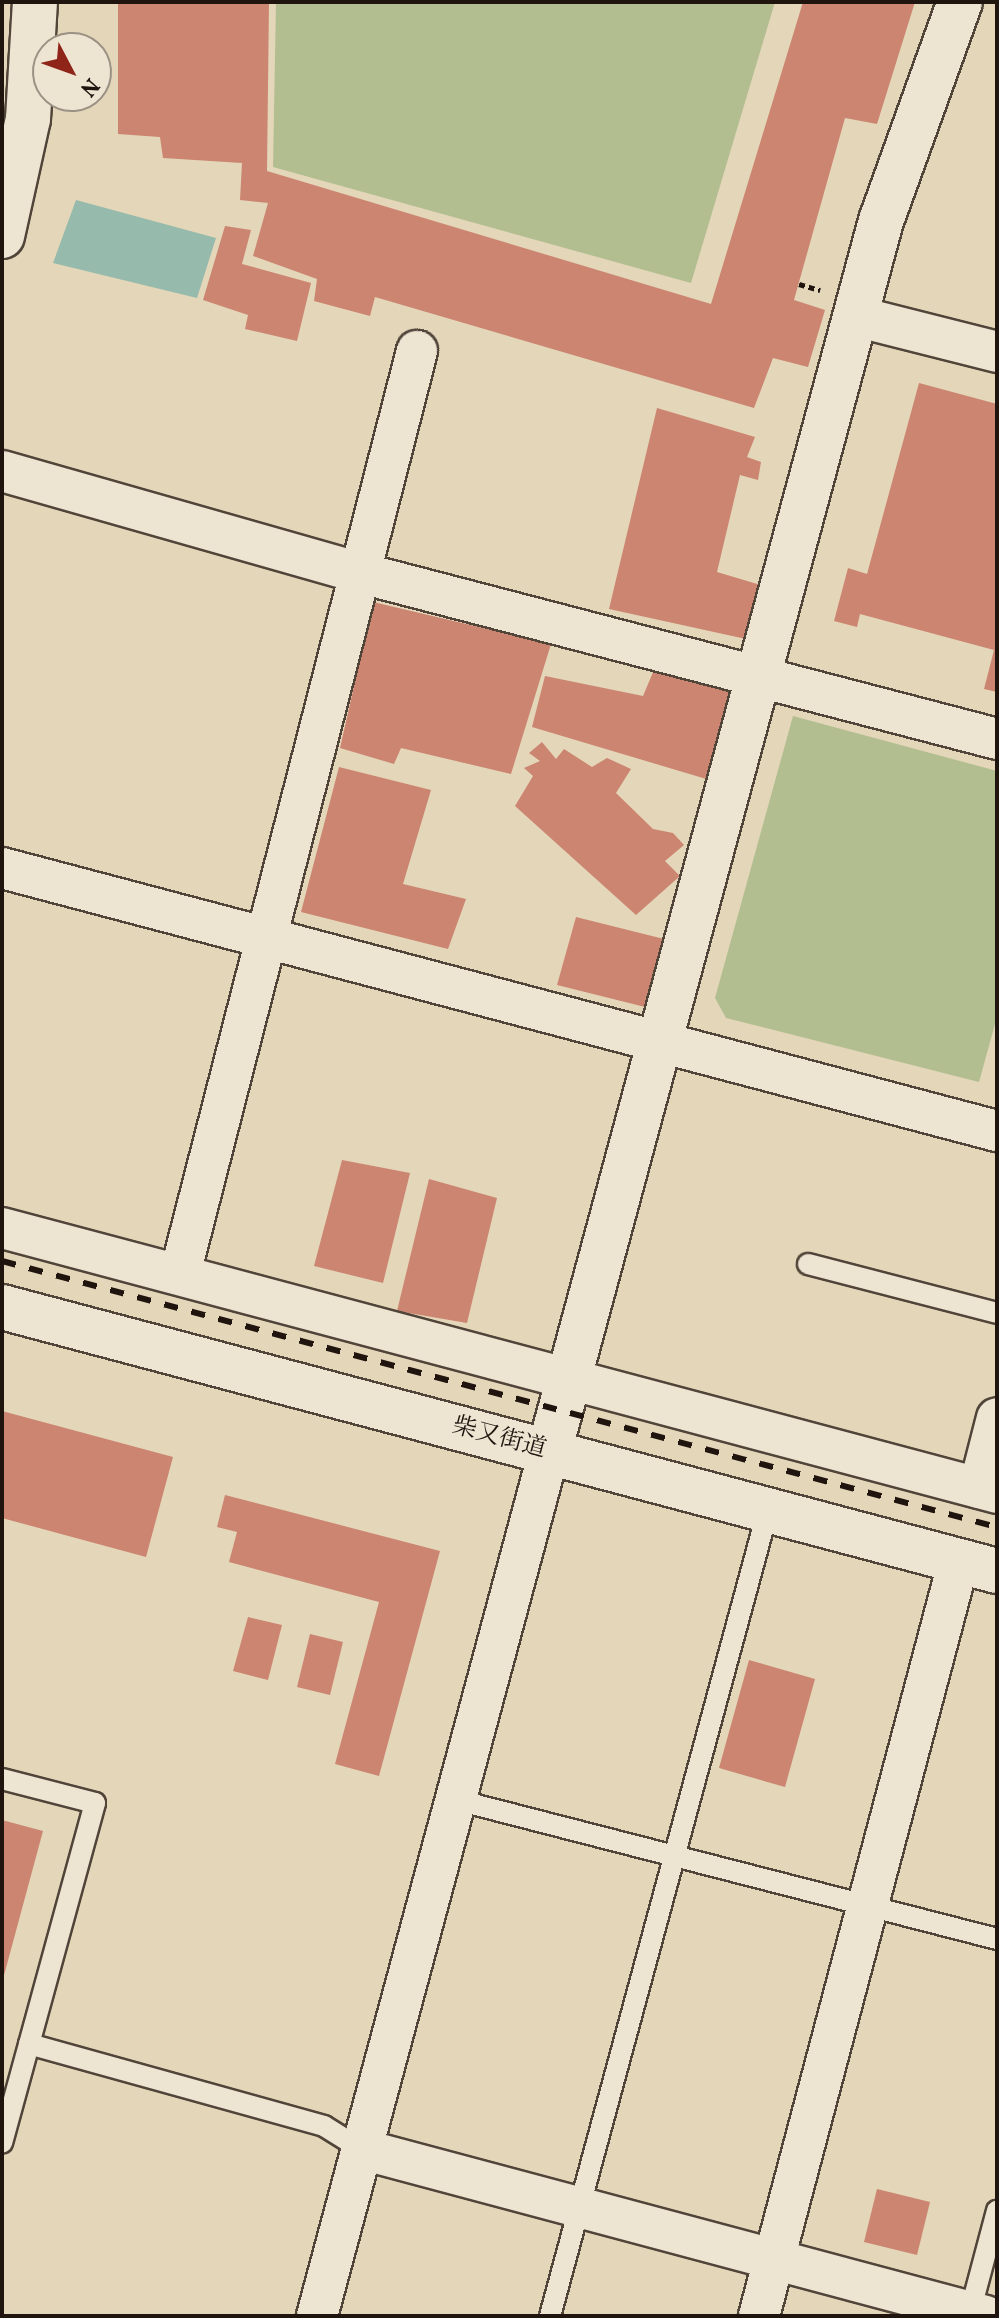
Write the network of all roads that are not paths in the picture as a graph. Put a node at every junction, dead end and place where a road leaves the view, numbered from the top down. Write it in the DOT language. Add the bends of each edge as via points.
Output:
graph roads {
  1 [pos="35,2"];
  2 [pos="960,2"];
  3 [pos="17,76"];
  4 [pos="2,236"];
  5 [pos="855,316"];
  6 [pos="417,351"];
  7 [pos="997,352"];
  8 [pos="2,471"];
  9 [pos="357,572"];
  10 [pos="757,674"];
  11 [pos="997,739"];
  12 [pos="2,868"];
  13 [pos="270,936"];
  14 [pos="661,1043"];
  15 [pos="997,1131"];
  16 [pos="2,1228"];
  17 [pos="808,1264"];
  18 [pos="180,1274"];
  19 [pos="2,1307"];
  20 [pos="997,1313"];
  21 [pos="569,1377"];
  22 [pos="997,1418"];
  23 [pos="549,1452"];
  24 [pos="988,1490"];
  25 [pos="768,1510"];
  26 [pos="978,1566"];
  27 [pos="2,1779"];
  28 [pos="453,1799"];
  29 [pos="672,1855"];
  30 [pos="867,1908"];
  31 [pos="997,1939"];
  32 [pos="29,2044"];
  33 [pos="2,2143"];
  34 [pos="361,2149"];
  35 [pos="579,2207"];
  36 [pos="997,2211"];
  37 [pos="775,2259"];
  38 [pos="975,2315"];
  39 [pos="317,2316"];
  40 [pos="550,2316"];
  41 [pos="759,2316"];
  1 -- 3 [label="street"];
  2 -- 5 [label="street" via="881,221"];
  3 -- 4 [label="street" via="24,148"];
  5 -- 7 [label="street"];
  5 -- 10 [label="street"];
  6 -- 9 [label="street"];
  8 -- 9 [label="street"];
  9 -- 10 [label="street"];
  9 -- 13 [label="street"];
  10 -- 11 [label="street"];
  10 -- 14 [label="street"];
  12 -- 13 [label="street"];
  13 -- 14 [label="street"];
  13 -- 18 [label="street"];
  14 -- 15 [label="street"];
  14 -- 21 [label="street"];
  16 -- 18 [label="street"];
  17 -- 20 [label="lane"];
  18 -- 21 [label="street"];
  19 -- 23 [label="street, 柴又街道"];
  21 -- 23 [label="street"];
  21 -- 24 [label="street"];
  22 -- 24 [label="street"];
  23 -- 25 [label="street, 柴又街道"];
  23 -- 28 [label="street"];
  25 -- 26 [label="street, 柴又街道"];
  25 -- 29 [label="lane"];
  26 -- 30 [label="street"];
  27 -- 32 [label="lane" via="95,1803"];
  28 -- 29 [label="lane"];
  28 -- 34 [label="street"];
  29 -- 30 [label="lane"];
  29 -- 35 [label="lane"];
  30 -- 31 [label="lane"];
  30 -- 37 [label="street"];
  32 -- 33 [label="lane"];
  32 -- 34 [label="lane" via="324,2126"];
  34 -- 35 [label="street"];
  34 -- 39 [label="street"];
  35 -- 37 [label="street"];
  35 -- 40 [label="lane"];
  36 -- 38 [label="lane"];
  37 -- 38 [label="street"];
  37 -- 41 [label="street"];
}
